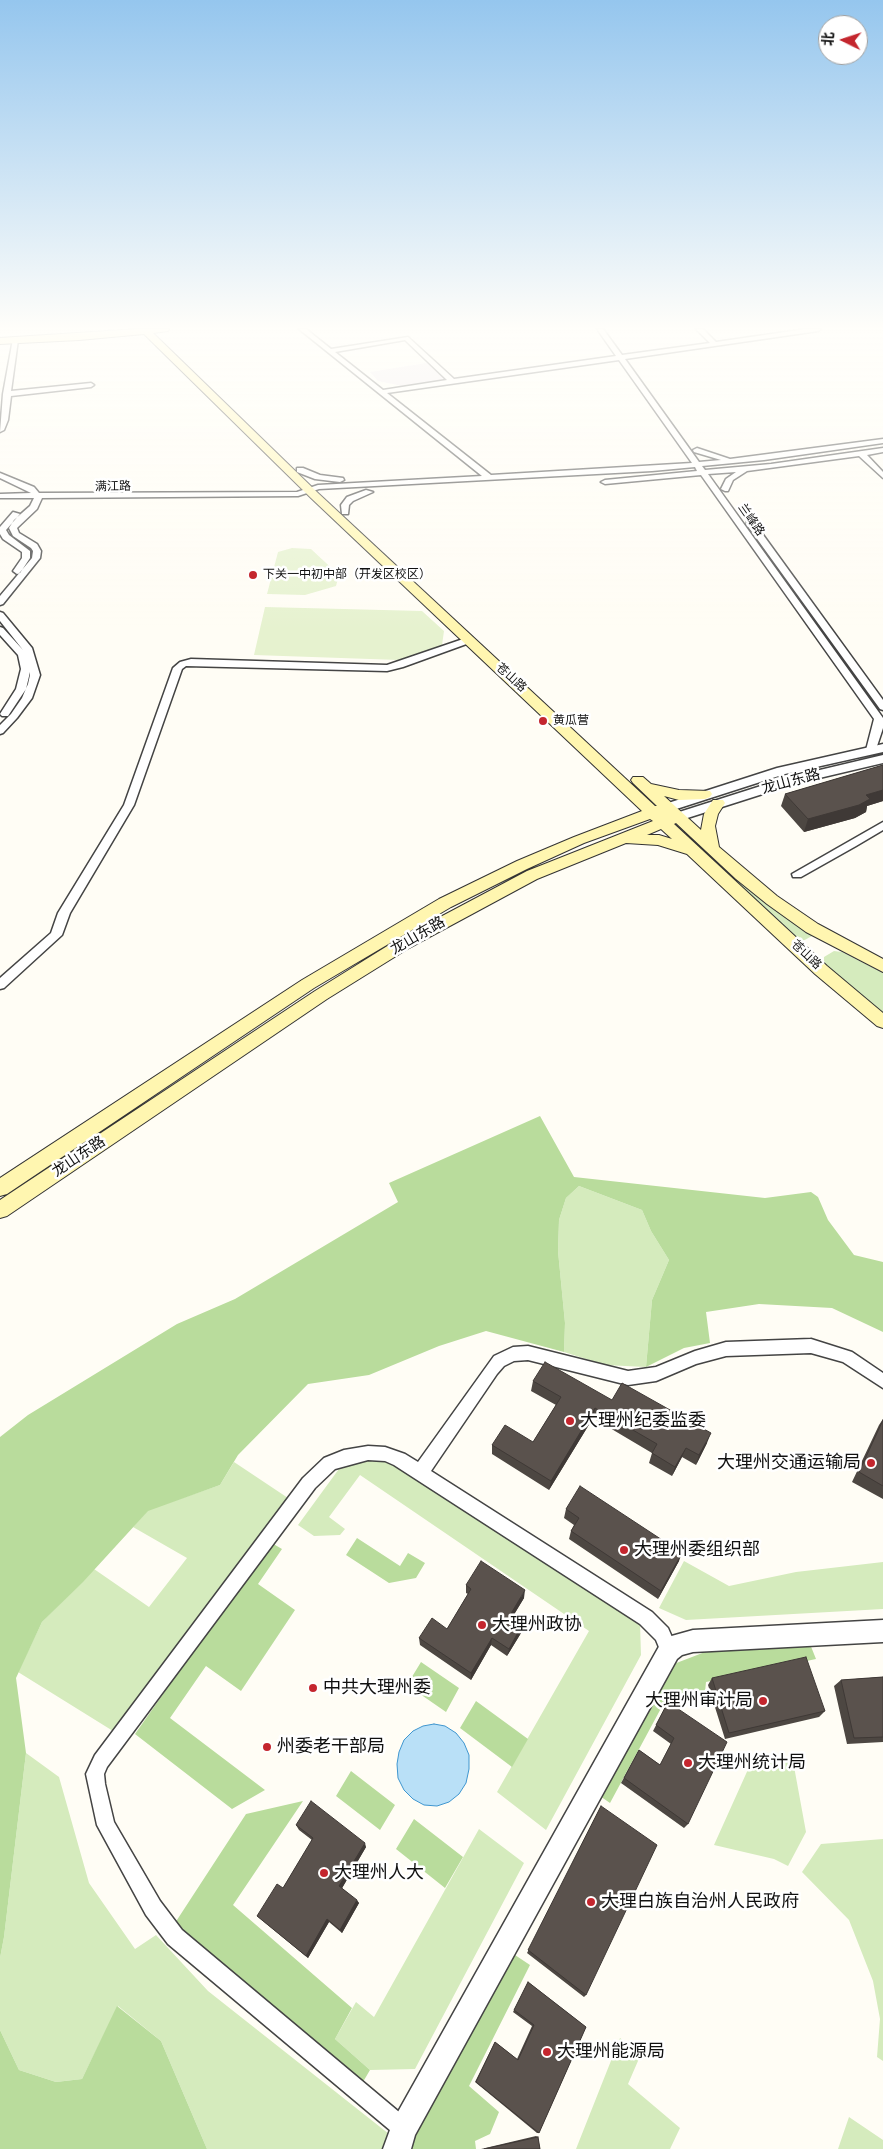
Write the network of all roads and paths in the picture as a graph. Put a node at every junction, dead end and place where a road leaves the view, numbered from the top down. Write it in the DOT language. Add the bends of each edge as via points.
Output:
graph roads {
  1 [pos="254,429"];
  2 [pos="258,429"];
  3 [pos="428,429"];
  4 [pos="673,429"];
  5 [pos="680,429"];
  6 [pos="883,442"];
  7 [pos="687,450"];
  8 [pos="696,450"];
  9 [pos="883,450"];
  10 [pos="862,454"];
  11 [pos="743,460"];
  12 [pos="707,464"];
  13 [pos="698,465"];
  14 [pos="748,468"];
  15 [pos="652,469"];
  16 [pos="300,470"];
  17 [pos="713,472"];
  18 [pos="704,473"];
  19 [pos="883,476"];
  20 [pos="490,478"];
  21 [pos="655,478"];
  22 [pos="2,479"];
  23 [pos="405,482"];
  24 [pos="594,482"];
  25 [pos="473,488"];
  26 [pos="725,488"];
  27 [pos="715,490"];
  28 [pos="316,491"];
  29 [pos="369,492"];
  30 [pos="0,498"];
  31 [pos="27,498"];
  32 [pos="38,498"];
  33 [pos="345,512"];
  34 [pos="0,589"];
  35 [pos="0,602"];
  36 [pos="0,615"];
  37 [pos="13,630"];
  38 [pos="2,632"];
  39 [pos="470,640"];
  40 [pos="883,707"];
  41 [pos="0,720"];
  42 [pos="881,722"];
  43 [pos="0,730"];
  44 [pos="877,749"];
  45 [pos="883,759"];
  46 [pos="622,782"];
  47 [pos="646,788"];
  48 [pos="706,794"];
  49 [pos="718,803"];
  50 [pos="666,815"];
  51 [pos="883,825"];
  52 [pos="613,834"];
  53 [pos="712,850"];
  54 [pos="697,854"];
  55 [pos="797,874"];
  56 [pos="883,966"];
  57 [pos="0,985"];
  58 [pos="883,1022"];
  59 [pos="0,1188"];
  60 [pos="0,1210"];
  61 [pos="883,1381"];
  62 [pos="420,1473"];
  63 [pos="883,1631"];
  64 [pos="669,1651"];
  65 [pos="400,2139"];
  1 -- 28 [label="main road, 苍山路"];
  2 -- 16 [label="main road, 苍山路"];
  3 -- 20 [label="street"];
  4 -- 7 [label="street, 兰峰路"];
  5 -- 8 [label="street, 兰峰路"];
  6 -- 11 [label="street, 满江路"];
  7 -- 13 [label="street, 兰峰路"];
  7 -- 15 [label="street" via="674,463"];
  8 -- 11 [label="street" via="720,458"];
  8 -- 12 [label="street, 兰峰路"];
  9 -- 10 [label="street"];
  10 -- 14 [label="street"];
  10 -- 19 [label="street"];
  11 -- 12 [label="street, 满江路"];
  12 -- 13 [label="street, 满江路"];
  12 -- 17 [label="street, 兰峰路"];
  13 -- 15 [label="street, 满江路"];
  13 -- 18 [label="street, 兰峰路"];
  14 -- 17 [label="street"];
  14 -- 26 [label="street" via="733,476"];
  15 -- 20 [label="street, 满江路"];
  16 -- 23 [label="street" via="342,481"];
  16 -- 28 [label="main road, 苍山路"];
  17 -- 18 [label="street"];
  17 -- 26 [label="street, 兰峰路"];
  18 -- 21 [label="street"];
  18 -- 27 [label="street, 兰峰路"];
  20 -- 23 [label="street, 满江路"];
  21 -- 24 [label="street"];
  21 -- 27 [label="street" via="685,479"];
  22 -- 31 [label="street"];
  22 -- 32 [label="street" via="31,489"];
  23 -- 28 [label="street, 满江路"];
  25 -- 29 [label="street, 满江路"];
  26 -- 40 [label="street, 兰峰路"];
  27 -- 42 [label="street, 兰峰路"];
  28 -- 29 [label="street, 满江路"];
  28 -- 32 [label="street, 满江路"];
  28 -- 33 [label="main road, 苍山路"];
  28 -- 39 [label="main road, 苍山路"];
  29 -- 33 [label="street" via="350,499 345,505"];
  30 -- 31 [label="street, 满江路"];
  31 -- 32 [label="street, 满江路"];
  31 -- 34 [label="street" via="25,507 2,530 6,537 25,549 26,558"];
  32 -- 35 [label="street" via="34,507 13,528 16,534 34,546 36,558"];
  33 -- 47 [label="main road, 苍山路"];
  36 -- 37 [label="street"];
  37 -- 38 [label="street"];
  37 -- 43 [label="street" via="30,654 34,680 23,704"];
  38 -- 41 [label="street" via="22,654 26,669 18,696"];
  39 -- 46 [label="main road, 苍山路"];
  39 -- 57 [label="street" via="387,668 183,664 178,668 129,805 64,913 56,935"];
  42 -- 44 [label="street"];
  44 -- 48 [label="street, 龙山东路" via="782,771"];
  45 -- 49 [label="street, 龙山东路"];
  46 -- 50 [label="main road, 苍山路"];
  46 -- 52 [label="main road" via="628,796 628,807"];
  47 -- 48 [label="main road" via="679,795"];
  47 -- 50 [label="main road, 苍山路"];
  48 -- 50 [label="street, 龙山东路"];
  49 -- 50 [label="street, 龙山东路"];
  49 -- 53 [label="main road" via="708,826"];
  50 -- 52 [label="main road, 龙山东路"];
  50 -- 53 [label="main road, 苍山路"];
  50 -- 54 [label="main road, 苍山路"];
  51 -- 55 [label="street"];
  52 -- 54 [label="main road" via="659,840"];
  52 -- 59 [label="main road, 龙山东路" via="508,872 384,937"];
  52 -- 60 [label="main road, 龙山东路" via="383,956"];
  53 -- 56 [label="main road, 苍山路" via="784,909"];
  54 -- 58 [label="main road, 苍山路" via="821,970"];
  61 -- 62 [label="street" via="847,1357 811,1346 726,1349 656,1374 628,1378 528,1353 513,1354 500,1360 492,1369"];
  62 -- 64 [label="street" via="646,1618 662,1634"];
  62 -- 65 [label="street" via="398,1459 368,1453 330,1463 317,1474 101,1761 95,1774 97,1795 112,1837 153,1908 175,1937"];
  63 -- 64 [label="street" via="694,1641 676,1645"];
  64 -- 65 [label="street"];
}
